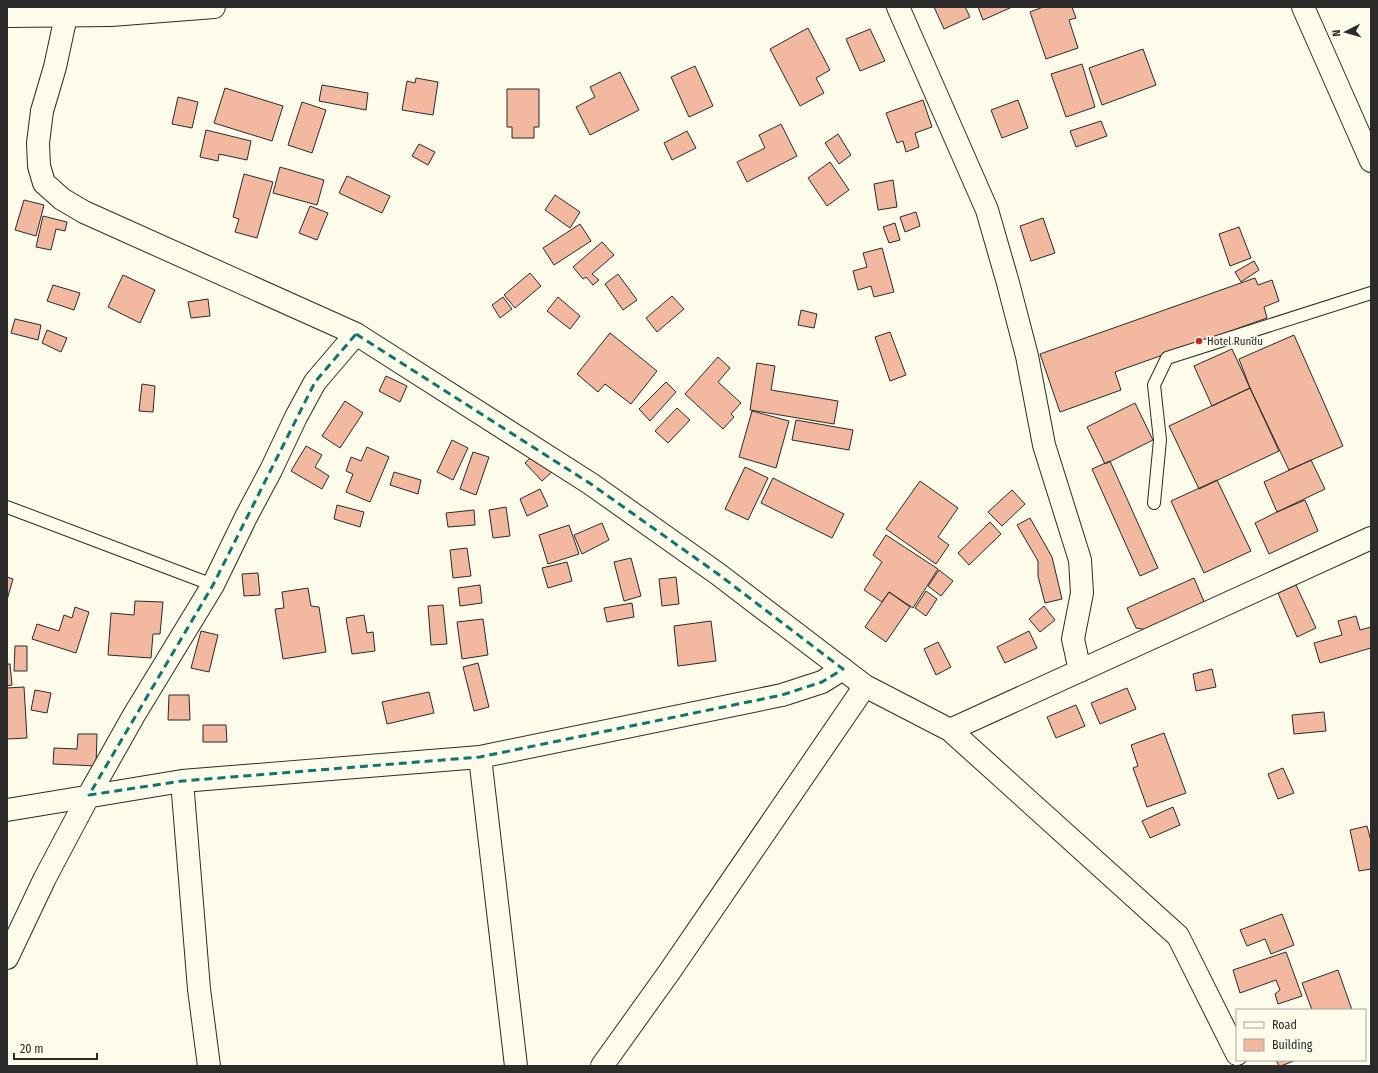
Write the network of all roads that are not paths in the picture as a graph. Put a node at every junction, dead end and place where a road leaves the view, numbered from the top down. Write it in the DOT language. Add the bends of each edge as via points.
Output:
graph roads {
  1 [pos="214,7"];
  2 [pos="898,7"];
  3 [pos="1303,7"];
  4 [pos="7,16"];
  5 [pos="66,16"];
  6 [pos="1371,160"];
  7 [pos="1371,293"];
  8 [pos="356,334"];
  9 [pos="1154,503"];
  10 [pos="7,507"];
  11 [pos="1371,538"];
  12 [pos="213,585"];
  13 [pos="843,669"];
  14 [pos="1080,671"];
  15 [pos="865,686"];
  16 [pos="950,730"];
  17 [pos="480,757"];
  18 [pos="182,781"];
  19 [pos="89,795"];
  20 [pos="7,810"];
  21 [pos="7,958"];
  22 [pos="1236,1052"];
  23 [pos="209,1066"];
  24 [pos="516,1066"];
  25 [pos="602,1066"];
  1 -- 5 [label="main road"];
  2 -- 14 [label="main road" via="987,210 1008,283 1027,356 1044,445 1080,560 1082,593 1073,640"];
  3 -- 6 [label="main road"];
  4 -- 5 [label="main road"];
  5 -- 8 [label="main road" via="42,111 38,166 44,183 62,199 84,212"];
  7 -- 9 [label="lane" via="1167,358 1154,384 1160,440"];
  8 -- 12 [label="main road" via="315,382"];
  8 -- 13 [label="main road" via="591,484 718,574"];
  10 -- 12 [label="lane"];
  11 -- 14 [label="main road"];
  12 -- 19 [label="main road"];
  13 -- 15 [label="main road"];
  13 -- 17 [label="main road" via="822,682 782,695"];
  14 -- 16 [label="main road"];
  15 -- 16 [label="main road"];
  15 -- 25 [label="main road"];
  16 -- 22 [label="main road" via="1178,936"];
  17 -- 18 [label="main road"];
  17 -- 24 [label="main road"];
  18 -- 19 [label="main road"];
  18 -- 23 [label="main road" via="199,989"];
  19 -- 20 [label="main road"];
  19 -- 21 [label="main road" via="45,878"];
}
